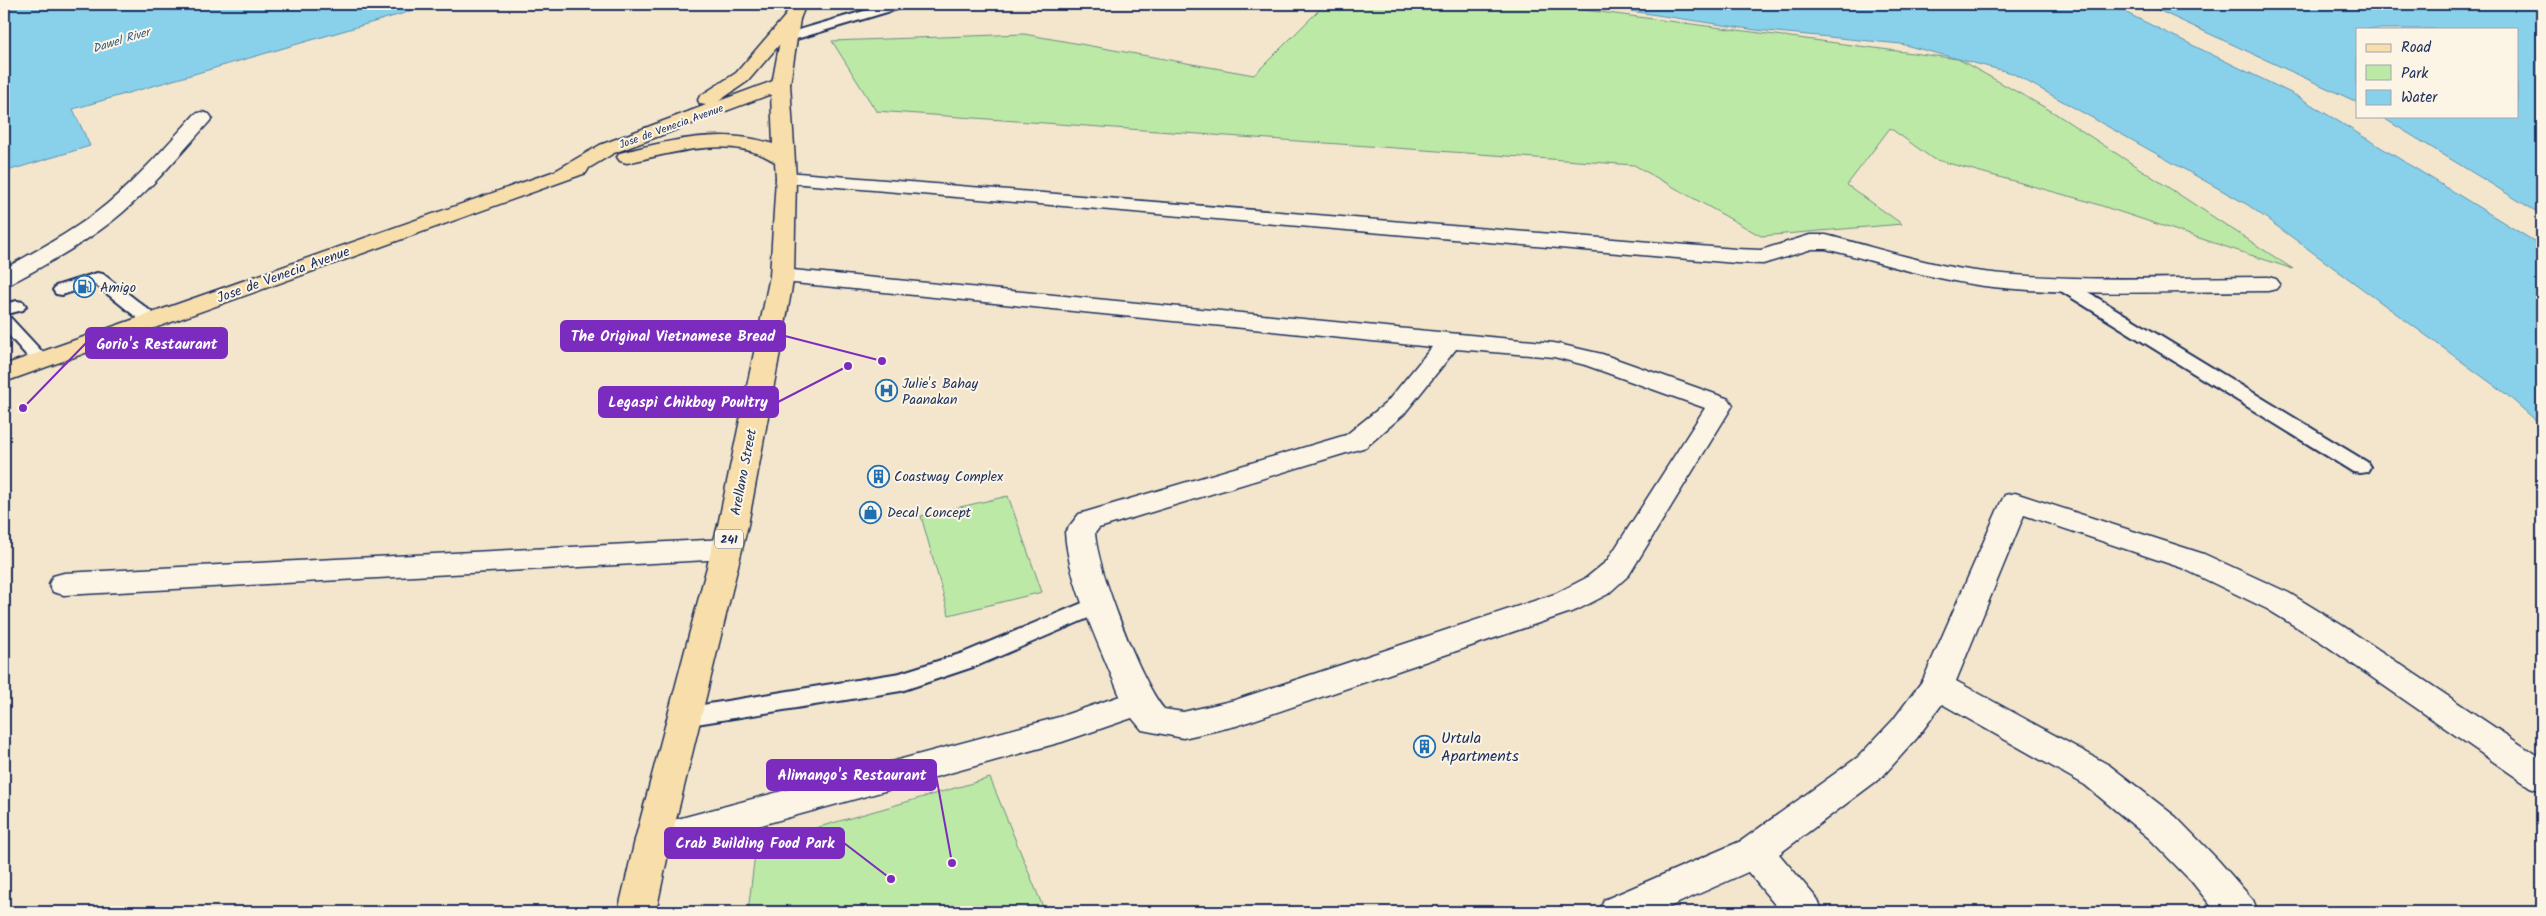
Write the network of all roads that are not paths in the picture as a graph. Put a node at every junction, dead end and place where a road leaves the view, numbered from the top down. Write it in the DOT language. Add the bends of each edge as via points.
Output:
graph roads {
  1 [pos="900,4"];
  2 [pos="793,20"];
  3 [pos="781,84"];
  4 [pos="781,104"];
  5 [pos="202,118"];
  6 [pos="607,149"];
  7 [pos="627,157"];
  8 [pos="785,168"];
  9 [pos="563,174"];
  10 [pos="782,276"];
  11 [pos="4,278"];
  12 [pos="2062,284"];
  13 [pos="2268,284"];
  14 [pos="62,290"];
  15 [pos="4,319"];
  16 [pos="152,321"];
  17 [pos="1449,341"];
  18 [pos="41,361"];
  19 [pos="4,374"];
  20 [pos="2360,467"];
  21 [pos="726,549"];
  22 [pos="64,584"];
  23 [pos="1099,604"];
  24 [pos="1937,686"];
  25 [pos="1139,702"];
  26 [pos="684,718"];
  27 [pos="2542,777"];
  28 [pos="653,840"];
  29 [pos="1754,852"];
  30 [pos="637,912"];
  31 [pos="1618,912"];
  32 [pos="1804,912"];
  33 [pos="2239,912"];
  1 -- 2 [label="lane"];
  2 -- 3 [label="main road, 241"];
  2 -- 6 [label="main road" via="742,78 725,90"];
  3 -- 4 [label="main road, Arellano Street / 241"];
  3 -- 6 [label="main road, Jose de Venecia Avenue"];
  4 -- 7 [label="main road, Jose de Venecia Avenue"];
  4 -- 8 [label="main road, Arellano Street / 241"];
  5 -- 11 [label="street" via="128,197 63,246"];
  6 -- 9 [label="main road, Jose de Venecia Avenue"];
  7 -- 8 [label="main road" via="711,142 742,143 766,148"];
  7 -- 9 [label="main road, Jose de Venecia Avenue"];
  8 -- 10 [label="main road, Arellano Street / 241"];
  8 -- 12 [label="street" via="1736,256 1763,257 1810,242 1826,242 1957,275"];
  9 -- 16 [label="main road, Jose de Venecia Avenue"];
  10 -- 17 [label="street"];
  10 -- 21 [label="main road, Arellano Street / 241"];
  12 -- 13 [label="street"];
  12 -- 20 [label="lane"];
  14 -- 16 [label="lane" via="97,278"];
  15 -- 18 [label="lane"];
  16 -- 18 [label="main road, Jose de Venecia Avenue"];
  17 -- 23 [label="street" via="1389,416 1374,431 1356,441 1089,521 1080,532 1081,546"];
  17 -- 25 [label="street" via="1554,350 1593,359 1720,405 1618,568 1596,586 1566,602 1236,712 1192,723 1154,721"];
  18 -- 19 [label="main road, Jose de Venecia Avenue"];
  21 -- 22 [label="street"];
  21 -- 26 [label="main road, Arellano Street / 241"];
  23 -- 25 [label="street"];
  23 -- 26 [label="lane" via="971,659 901,682"];
  24 -- 27 [label="street" via="2015,502 2193,561 2278,601"];
  24 -- 29 [label="street" via="1905,729 1870,767"];
  24 -- 33 [label="street" via="2097,775 2163,828"];
  25 -- 28 [label="street" via="1062,729"];
  26 -- 28 [label="main road, Arellano Street / 241"];
  28 -- 30 [label="main road, Arellano Street / 241"];
  29 -- 31 [label="street"];
  29 -- 32 [label="street"];
}
